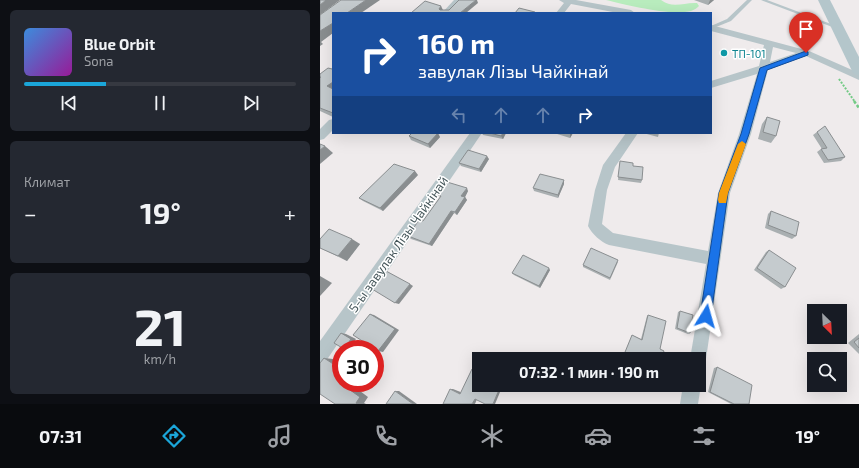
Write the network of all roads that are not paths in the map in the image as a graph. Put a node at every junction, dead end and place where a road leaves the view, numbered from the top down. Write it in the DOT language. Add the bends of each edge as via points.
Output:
graph roads {
  1 [pos="459,0"];
  2 [pos="750,0"];
  3 [pos="763,0"];
  4 [pos="824,0"];
  5 [pos="566,1"];
  6 [pos="447,12"];
  7 [pos="560,12"];
  8 [pos="626,12"];
  9 [pos="837,27"];
  10 [pos="712,28"];
  11 [pos="712,28"];
  12 [pos="769,43"];
  13 [pos="806,53"];
  14 [pos="856,56"];
  15 [pos="764,68"];
  16 [pos="859,71"];
  17 [pos="859,77"];
  18 [pos="712,85"];
  19 [pos="332,124"];
  20 [pos="475,134"];
  21 [pos="631,134"];
  22 [pos="320,136"];
  23 [pos="714,259"];
  24 [pos="699,352"];
  25 [pos="320,355"];
  26 [pos="691,392"];
  27 [pos="688,404"];
  1 -- 6 [label="street"];
  2 -- 10 [label="lane" via="729,20"];
  3 -- 9 [label="lane"];
  4 -- 9 [label="main road"];
  5 -- 7 [label="street"];
  5 -- 8 [label="street"];
  9 -- 14 [label="main road"];
  11 -- 12 [label="street"];
  12 -- 13 [label="street"];
  12 -- 15 [label="street"];
  13 -- 15 [label="street"];
  13 -- 17 [label="street"];
  14 -- 16 [label="main road"];
  15 -- 18 [label="street"];
  15 -- 23 [label="street" via="745,134 724,193"];
  19 -- 22 [label="street"];
  20 -- 25 [label="street, 5-ы завулак Лізы Чайкінай"];
  21 -- 23 [label="street" via="609,165 601,190 595,226 609,239"];
  23 -- 24 [label="street"];
  26 -- 27 [label="street"];
}
